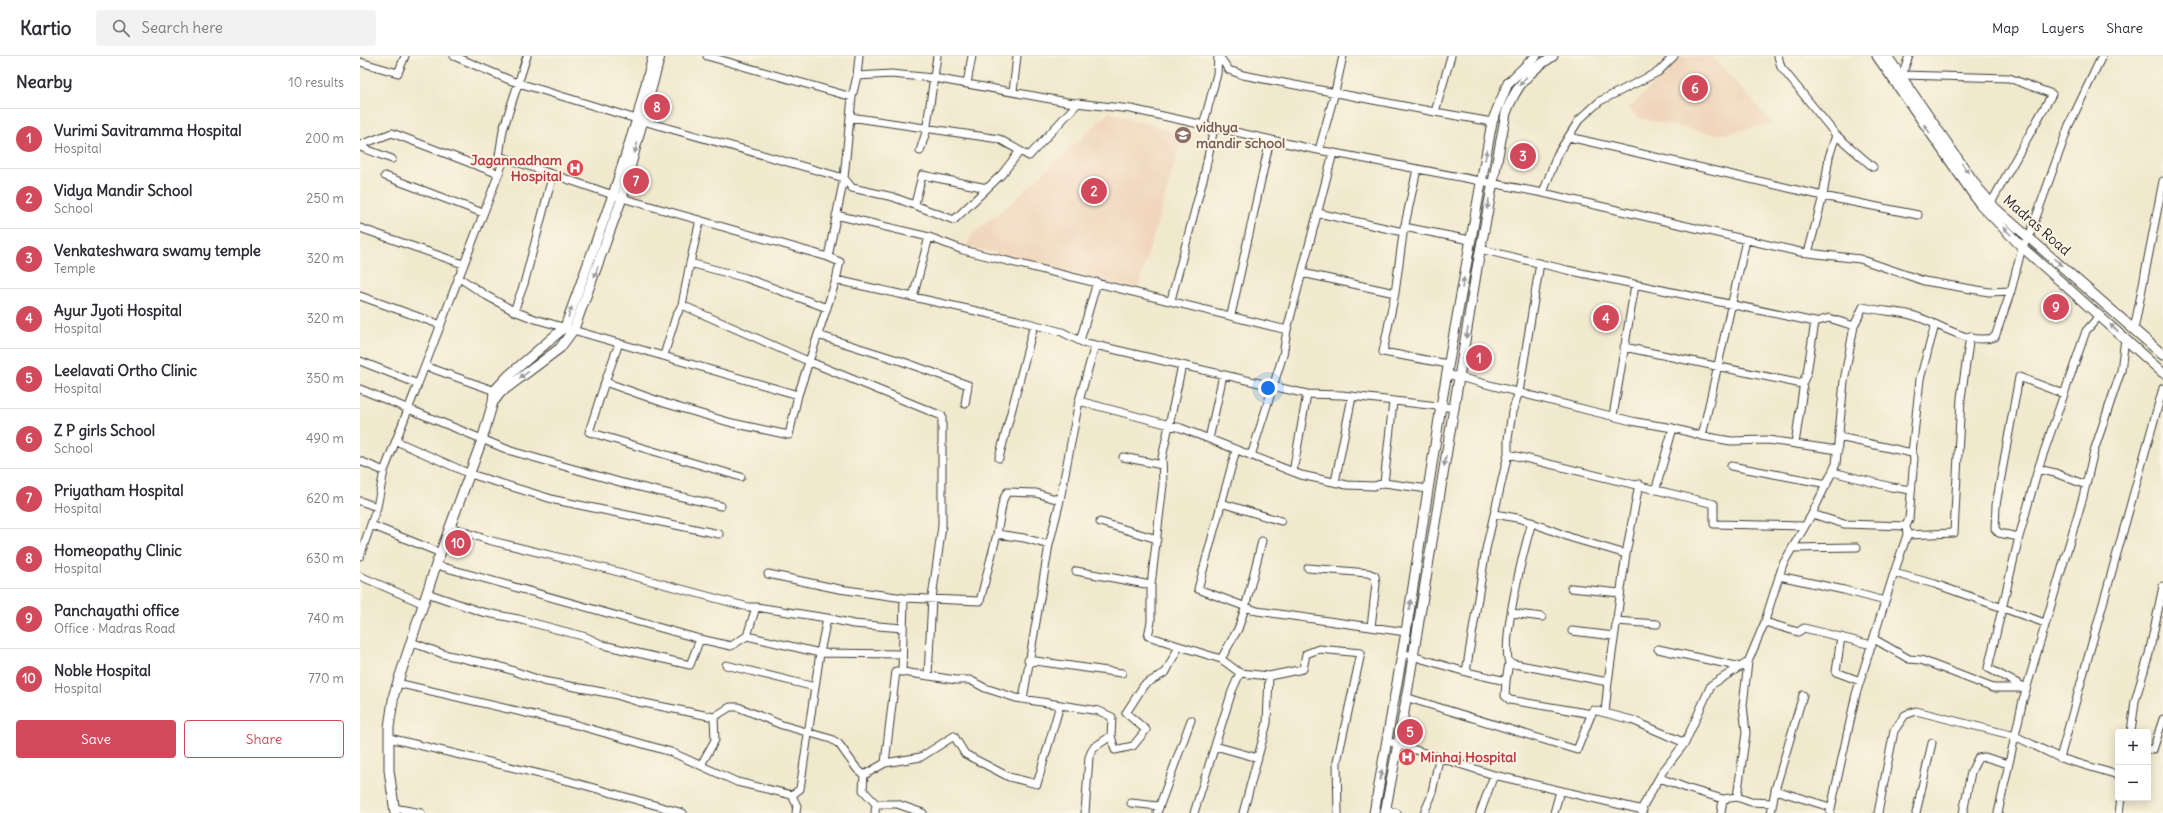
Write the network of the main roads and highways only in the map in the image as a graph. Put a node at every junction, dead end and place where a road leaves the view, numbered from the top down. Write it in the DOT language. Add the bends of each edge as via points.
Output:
graph roads {
  1 [pos="653,56"];
  2 [pos="660,56"];
  3 [pos="1536,56"];
  4 [pos="1553,56"];
  5 [pos="1876,56"];
  6 [pos="1887,56"];
  7 [pos="640,120"];
  8 [pos="617,196"];
  9 [pos="2163,355"];
  10 [pos="2163,373"];
  11 [pos="497,392"];
  12 [pos="394,811"];
  13 [pos="1385,811"];
  14 [pos="1374,813"];
  1 -- 7 [label="main road"];
  2 -- 7 [label="main road"];
  14 -- 3 [label="main road, one-way" via="1406,632 1448,364 1492,122 1508,83"];
  4 -- 13 [label="main road, one-way" via="1523,79 1512,95 1506,112 1480,249 1399,745"];
  10 -- 5 [label="main road, one-way" via="2022,247 1980,204"];
  6 -- 9 [label="main road, Madras Road, one-way" via="1991,203 2016,229 2029,237"];
  7 -- 8 [label="main road"];
  11 -- 8 [label="main road, one-way" via="508,376 565,327"];
  8 -- 11 [label="main road, one-way" via="574,330 560,348"];
  11 -- 12 [label="main road" via="394,694 389,738 389,770"];
}
